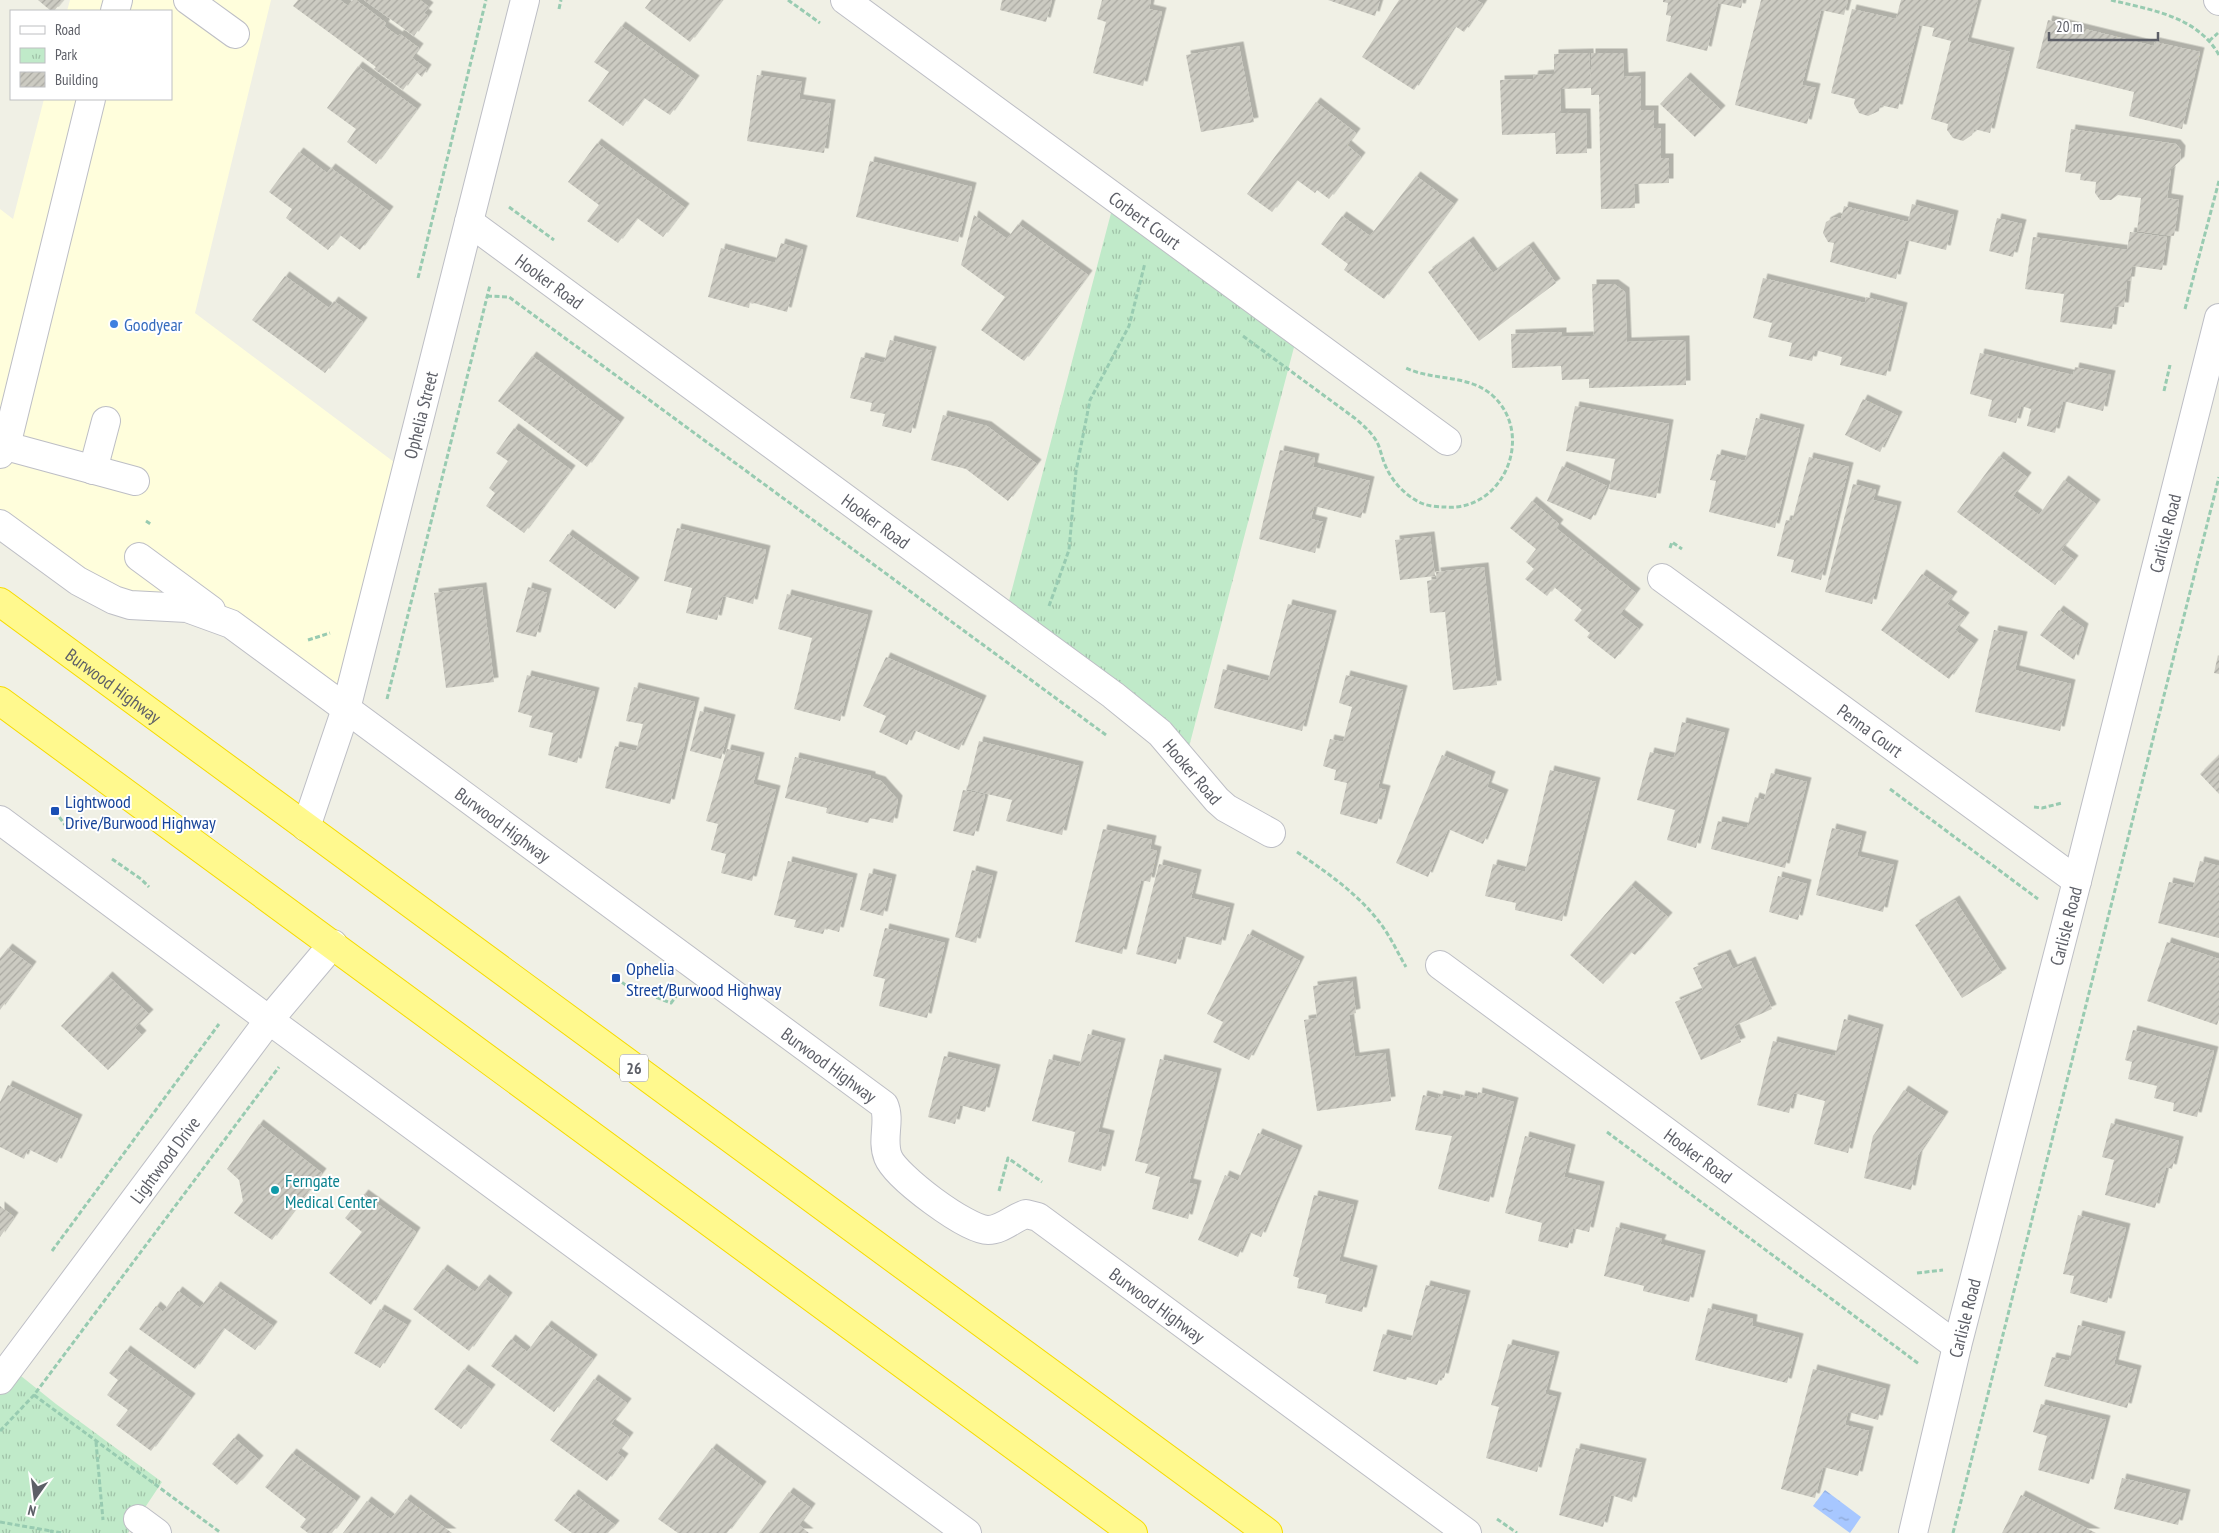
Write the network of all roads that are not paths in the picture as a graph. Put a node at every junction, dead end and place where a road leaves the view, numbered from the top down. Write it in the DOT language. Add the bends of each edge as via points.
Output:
graph roads {
  1 [pos="188,0"];
  2 [pos="525,0"];
  3 [pos="845,0"];
  4 [pos="235,34"];
  5 [pos="92,100"];
  6 [pos="469,222"];
  7 [pos="2219,318"];
  8 [pos="106,421"];
  9 [pos="1447,441"];
  10 [pos="3,450"];
  11 [pos="93,470"];
  12 [pos="135,481"];
  13 [pos="0,524"];
  14 [pos="139,557"];
  15 [pos="1662,578"];
  16 [pos="0,602"];
  17 [pos="230,624"];
  18 [pos="0,701"];
  19 [pos="346,710"];
  20 [pos="0,820"];
  21 [pos="306,827"];
  22 [pos="1271,833"];
  23 [pos="2077,881"];
  24 [pos="333,944"];
  25 [pos="1440,965"];
  26 [pos="269,1020"];
  27 [pos="1957,1346"];
  28 [pos="0,1380"];
  29 [pos="967,1533"];
  30 [pos="1133,1533"];
  31 [pos="1268,1533"];
  32 [pos="1467,1533"];
  33 [pos="1913,1533"];
  1 -- 4 [label="street"];
  2 -- 6 [label="street, Ophelia Street"];
  3 -- 9 [label="street, Corbert Court"];
  5 -- 10 [label="street" via="38,356"];
  6 -- 19 [label="street, Ophelia Street"];
  6 -- 22 [label="street, Hooker Road" via="1113,695 1160,733 1212,796 1226,808"];
  7 -- 23 [label="street, Carlisle Road"];
  8 -- 11 [label="street"];
  10 -- 11 [label="street"];
  11 -- 12 [label="street"];
  13 -- 17 [label="street, Burwood Highway" via="78,581 114,600 130,605 187,608"];
  14 -- 17 [label="street, Burwood Highway"];
  15 -- 23 [label="street, Penna Court"];
  16 -- 21 [label="highway, Burwood Highway / 26"];
  17 -- 19 [label="street, Burwood Highway"];
  18 -- 24 [label="highway"];
  19 -- 21 [label="street, Ophelia Street"];
  19 -- 32 [label="street, Burwood Highway" via="884,1105 887,1118 884,1140 889,1159 910,1184 965,1221 986,1230 1003,1227 1026,1214 1038,1217"];
  20 -- 26 [label="street"];
  21 -- 31 [label="highway, Burwood Highway / 26"];
  23 -- 27 [label="street, Carlisle Road"];
  24 -- 26 [label="street, Lightwood Drive"];
  24 -- 30 [label="highway"];
  25 -- 27 [label="street, Hooker Road"];
  26 -- 28 [label="street, Lightwood Drive"];
  26 -- 29 [label="street"];
  27 -- 33 [label="street, Carlisle Road"];
}
